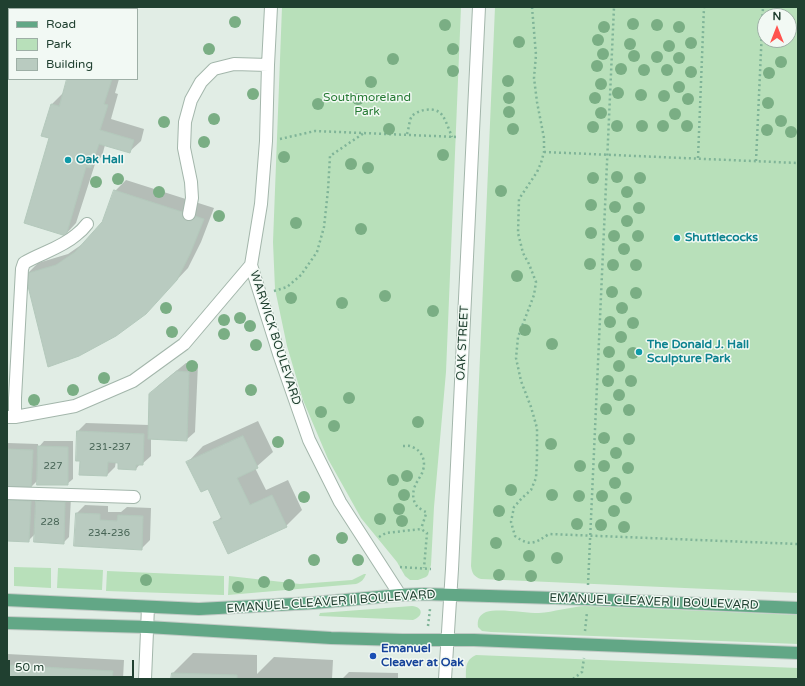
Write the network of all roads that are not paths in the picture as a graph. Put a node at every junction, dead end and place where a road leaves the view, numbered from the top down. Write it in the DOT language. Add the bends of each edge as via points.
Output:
graph roads {
  1 [pos="271,7"];
  2 [pos="479,7"];
  3 [pos="268,65"];
  4 [pos="189,214"];
  5 [pos="87,224"];
  6 [pos="251,265"];
  7 [pos="11,417"];
  8 [pos="7,493"];
  9 [pos="134,497"];
  10 [pos="400,595"];
  11 [pos="450,595"];
  12 [pos="7,600"];
  13 [pos="148,607"];
  14 [pos="798,608"];
  15 [pos="7,623"];
  16 [pos="147,627"];
  17 [pos="447,640"];
  18 [pos="798,653"];
  19 [pos="145,679"];
  20 [pos="445,679"];
  1 -- 3 [label="street, WARWICK BOULEVARD"];
  2 -- 11 [label="street, OAK STREET"];
  3 -- 4 [label="street" via="234,64 214,69 201,82 191,100 185,122 184,148 191,182"];
  3 -- 6 [label="street, WARWICK BOULEVARD" via="261,204"];
  5 -- 7 [label="street" via="65,243 24,263 15,398"];
  6 -- 7 [label="street" via="184,344 133,381 75,406"];
  6 -- 10 [label="street, WARWICK BOULEVARD" via="309,440 340,502"];
  8 -- 9 [label="street"];
  10 -- 11 [label="main road, EMANUEL CLEAVER II BOULEVARD"];
  10 -- 13 [label="main road, EMANUEL CLEAVER II BOULEVARD" via="249,607"];
  11 -- 14 [label="main road, EMANUEL CLEAVER II BOULEVARD"];
  11 -- 17 [label="street, OAK STREET"];
  12 -- 13 [label="main road, EMANUEL CLEAVER II BOULEVARD"];
  13 -- 16 [label="street"];
  15 -- 16 [label="main road, EMANUEL CLEAVER II BOULEVARD"];
  16 -- 17 [label="main road, EMANUEL CLEAVER II BOULEVARD" via="331,638"];
  16 -- 19 [label="street"];
  17 -- 18 [label="main road, EMANUEL CLEAVER II BOULEVARD"];
  17 -- 20 [label="street, OAK STREET"];
}
